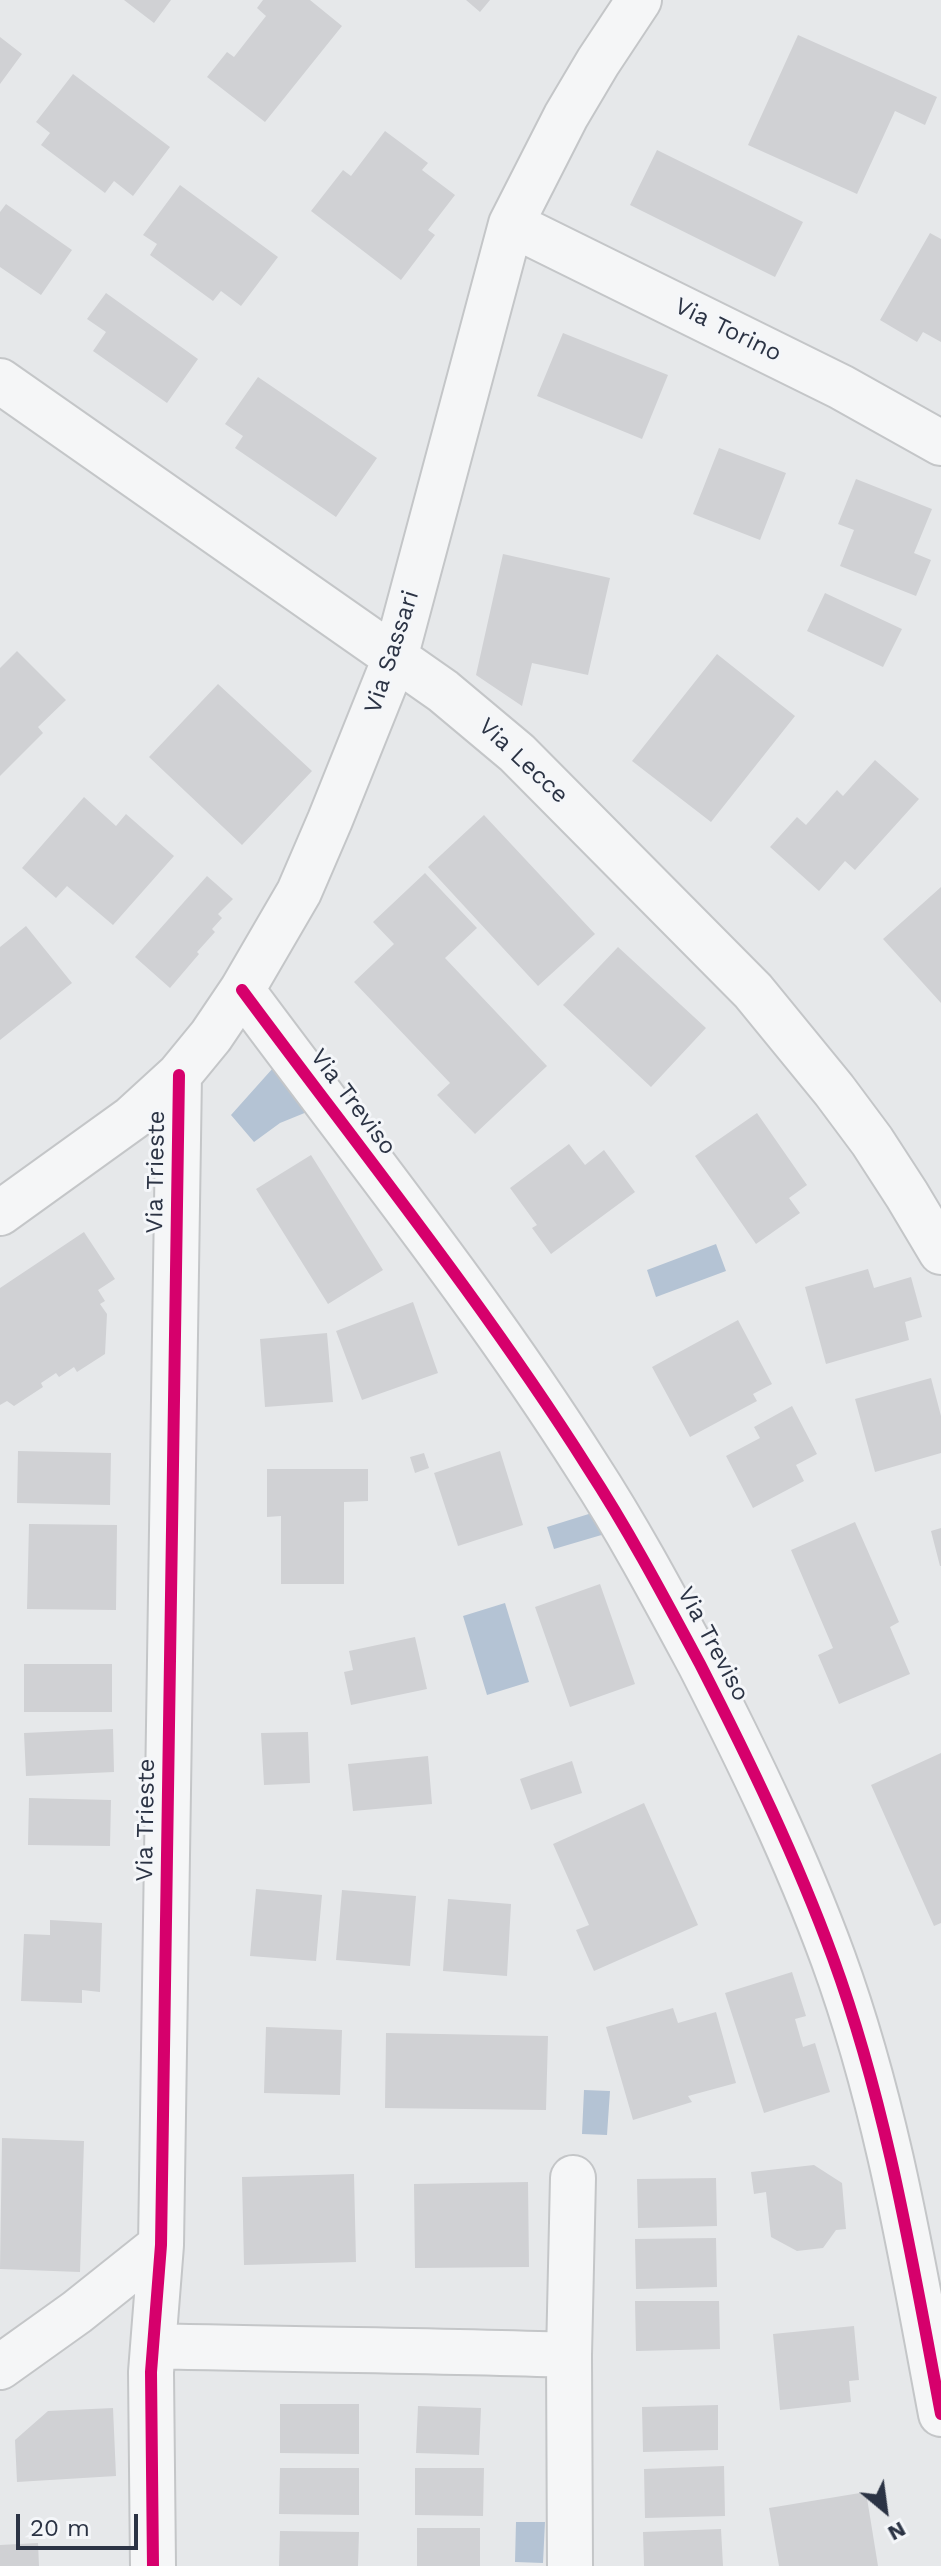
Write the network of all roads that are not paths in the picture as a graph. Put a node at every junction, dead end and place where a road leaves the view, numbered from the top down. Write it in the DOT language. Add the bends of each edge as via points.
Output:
graph roads {
  1 [pos="639,0"];
  2 [pos="511,224"];
  3 [pos="0,381"];
  4 [pos="941,443"];
  5 [pos="395,658"];
  6 [pos="242,990"];
  7 [pos="179,1075"];
  8 [pos="0,1213"];
  9 [pos="941,1252"];
  10 [pos="573,2178"];
  11 [pos="161,2245"];
  12 [pos="154,2346"];
  13 [pos="569,2355"];
  14 [pos="0,2367"];
  15 [pos="941,2414"];
  16 [pos="153,2566"];
  17 [pos="570,2566"];
  1 -- 2 [label="street, Via Sassari" via="566,116"];
  2 -- 4 [label="street, Via Torino" via="829,380"];
  2 -- 5 [label="street, Via Sassari"];
  3 -- 5 [label="street, Via Lecce"];
  5 -- 6 [label="street, Via Sassari" via="299,892"];
  5 -- 9 [label="street, Via Lecce" via="454,700 546,779 744,981 872,1141"];
  6 -- 7 [label="street, Via Sassari"];
  6 -- 15 [label="street, Via Treviso" via="548,1406 631,1537 730,1724 796,1867 853,2015 896,2174"];
  7 -- 8 [label="street, Via Sassari" via="132,1118"];
  7 -- 11 [label="street, Via Trieste"];
  10 -- 13 [label="street"];
  11 -- 12 [label="street, Via Trieste"];
  11 -- 14 [label="street"];
  12 -- 13 [label="street"];
  12 -- 16 [label="street, Via Trieste"];
  13 -- 17 [label="street"];
}
